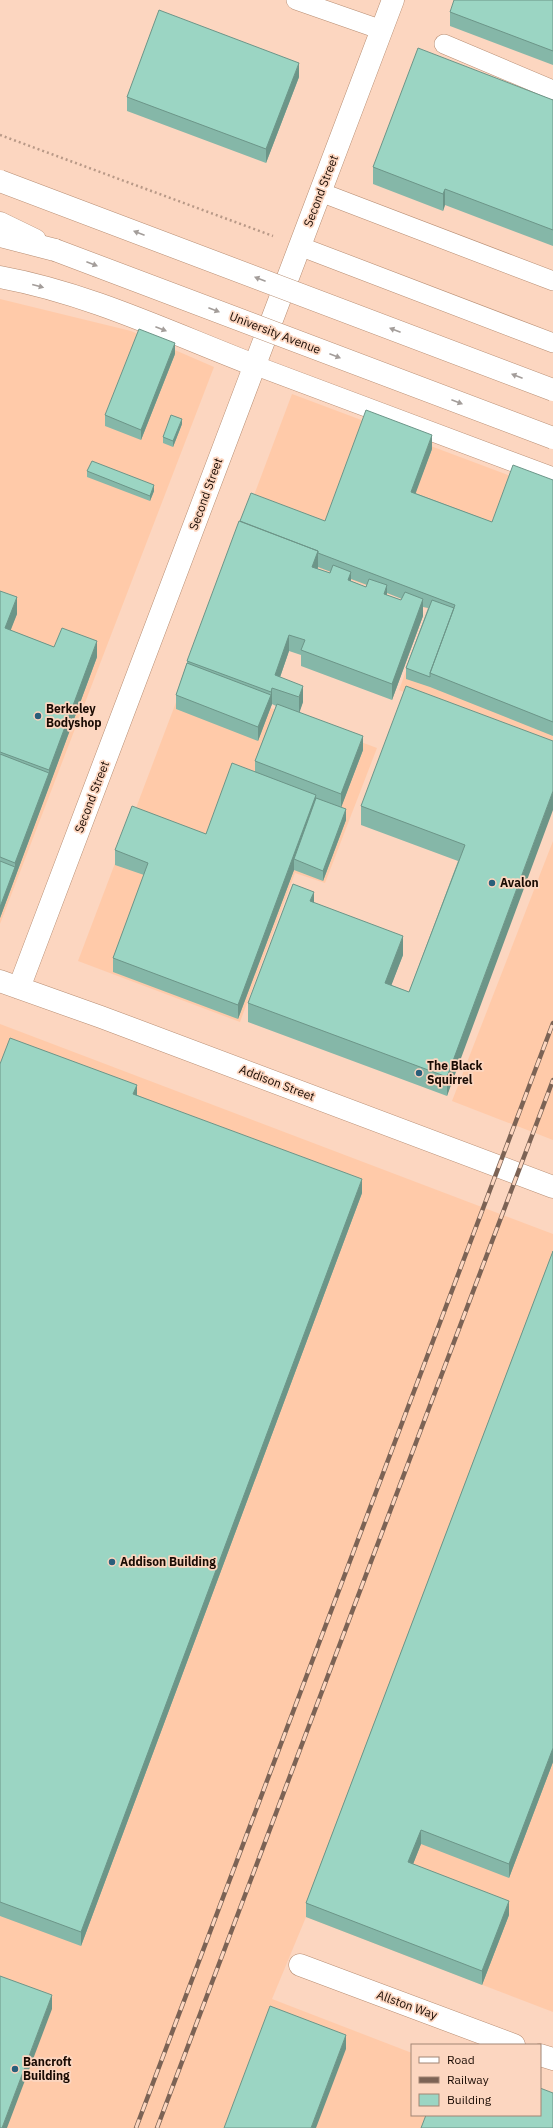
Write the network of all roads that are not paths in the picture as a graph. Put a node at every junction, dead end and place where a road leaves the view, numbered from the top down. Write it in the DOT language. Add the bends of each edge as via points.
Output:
graph roads {
  1 [pos="296,0"];
  2 [pos="393,0"];
  3 [pos="382,30"];
  4 [pos="444,44"];
  5 [pos="553,90"];
  6 [pos="0,181"];
  7 [pos="320,192"];
  8 [pos="0,223"];
  9 [pos="0,236"];
  10 [pos="299,246"];
  11 [pos="56,250"];
  12 [pos="0,278"];
  13 [pos="553,281"];
  14 [pos="553,342"];
  15 [pos="254,365"];
  16 [pos="553,390"];
  17 [pos="553,438"];
  18 [pos="553,477"];
  19 [pos="10,984"];
  20 [pos="553,1187"];
  21 [pos="300,1965"];
  22 [pos="511,2044"];
  23 [pos="541,2054"];
  24 [pos="553,2059"];
  1 -- 3 [label="lane"];
  2 -- 3 [label="main road, Second Street"];
  3 -- 7 [label="main road, Second Street"];
  4 -- 5 [label="lane"];
  16 -- 6 [label="main road, one-way, bridge"];
  7 -- 10 [label="main road, Second Street"];
  7 -- 13 [label="lane"];
  8 -- 11 [label="main road, University Avenue"];
  9 -- 11 [label="main road"];
  10 -- 14 [label="lane"];
  10 -- 15 [label="main road, Second Street"];
  11 -- 17 [label="main road, University Avenue, one-way, bridge"];
  12 -- 15 [label="main road, one-way" via="37,285 85,300"];
  15 -- 18 [label="lane"];
  15 -- 19 [label="main road, Second Street"];
  19 -- 20 [label="main road, Addison Street"];
  21 -- 22 [label="main road, Allston Way"];
  23 -- 24 [label="main road"];
}
